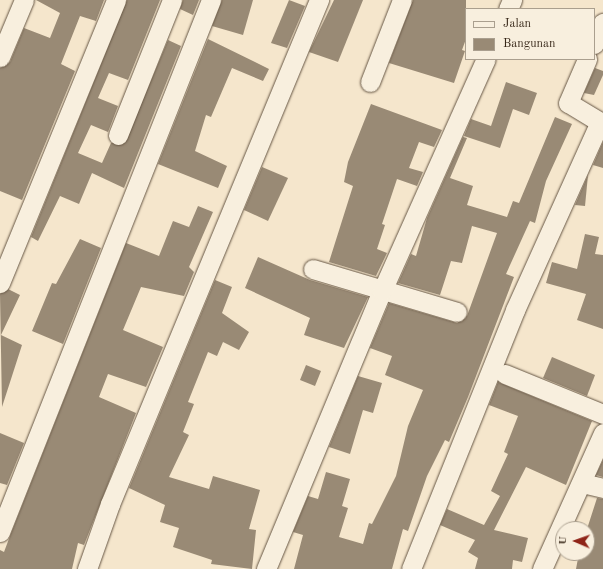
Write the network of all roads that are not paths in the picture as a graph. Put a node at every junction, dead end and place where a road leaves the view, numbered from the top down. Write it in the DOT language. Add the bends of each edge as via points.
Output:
graph roads {
  1 [pos="24,0"];
  2 [pos="116,0"];
  3 [pos="172,0"];
  4 [pos="211,0"];
  5 [pos="319,0"];
  6 [pos="402,0"];
  7 [pos="603,23"];
  8 [pos="595,42"];
  9 [pos="0,57"];
  10 [pos="486,60"];
  11 [pos="587,60"];
  12 [pos="370,82"];
  13 [pos="601,123"];
  14 [pos="118,135"];
  15 [pos="314,269"];
  16 [pos="0,283"];
  17 [pos="382,291"];
  18 [pos="457,312"];
  19 [pos="505,374"];
  20 [pos="603,414"];
  21 [pos="603,433"];
  22 [pos="582,483"];
  23 [pos="603,488"];
  24 [pos="0,532"];
  25 [pos="88,569"];
  26 [pos="266,569"];
  27 [pos="411,569"];
  28 [pos="542,569"];
  1 -- 9 [label="street"];
  2 -- 16 [label="street"];
  3 -- 14 [label="street"];
  4 -- 24 [label="street"];
  5 -- 25 [label="street" via="110,504"];
  6 -- 12 [label="street"];
  7 -- 8 [label="street"];
  10 -- 17 [label="street"];
  11 -- 13 [label="street" via="568,103"];
  13 -- 27 [label="street" via="515,310"];
  15 -- 17 [label="street"];
  17 -- 18 [label="street"];
  17 -- 26 [label="street"];
  19 -- 20 [label="street"];
  21 -- 22 [label="street"];
  22 -- 23 [label="street"];
  22 -- 28 [label="street"];
}
